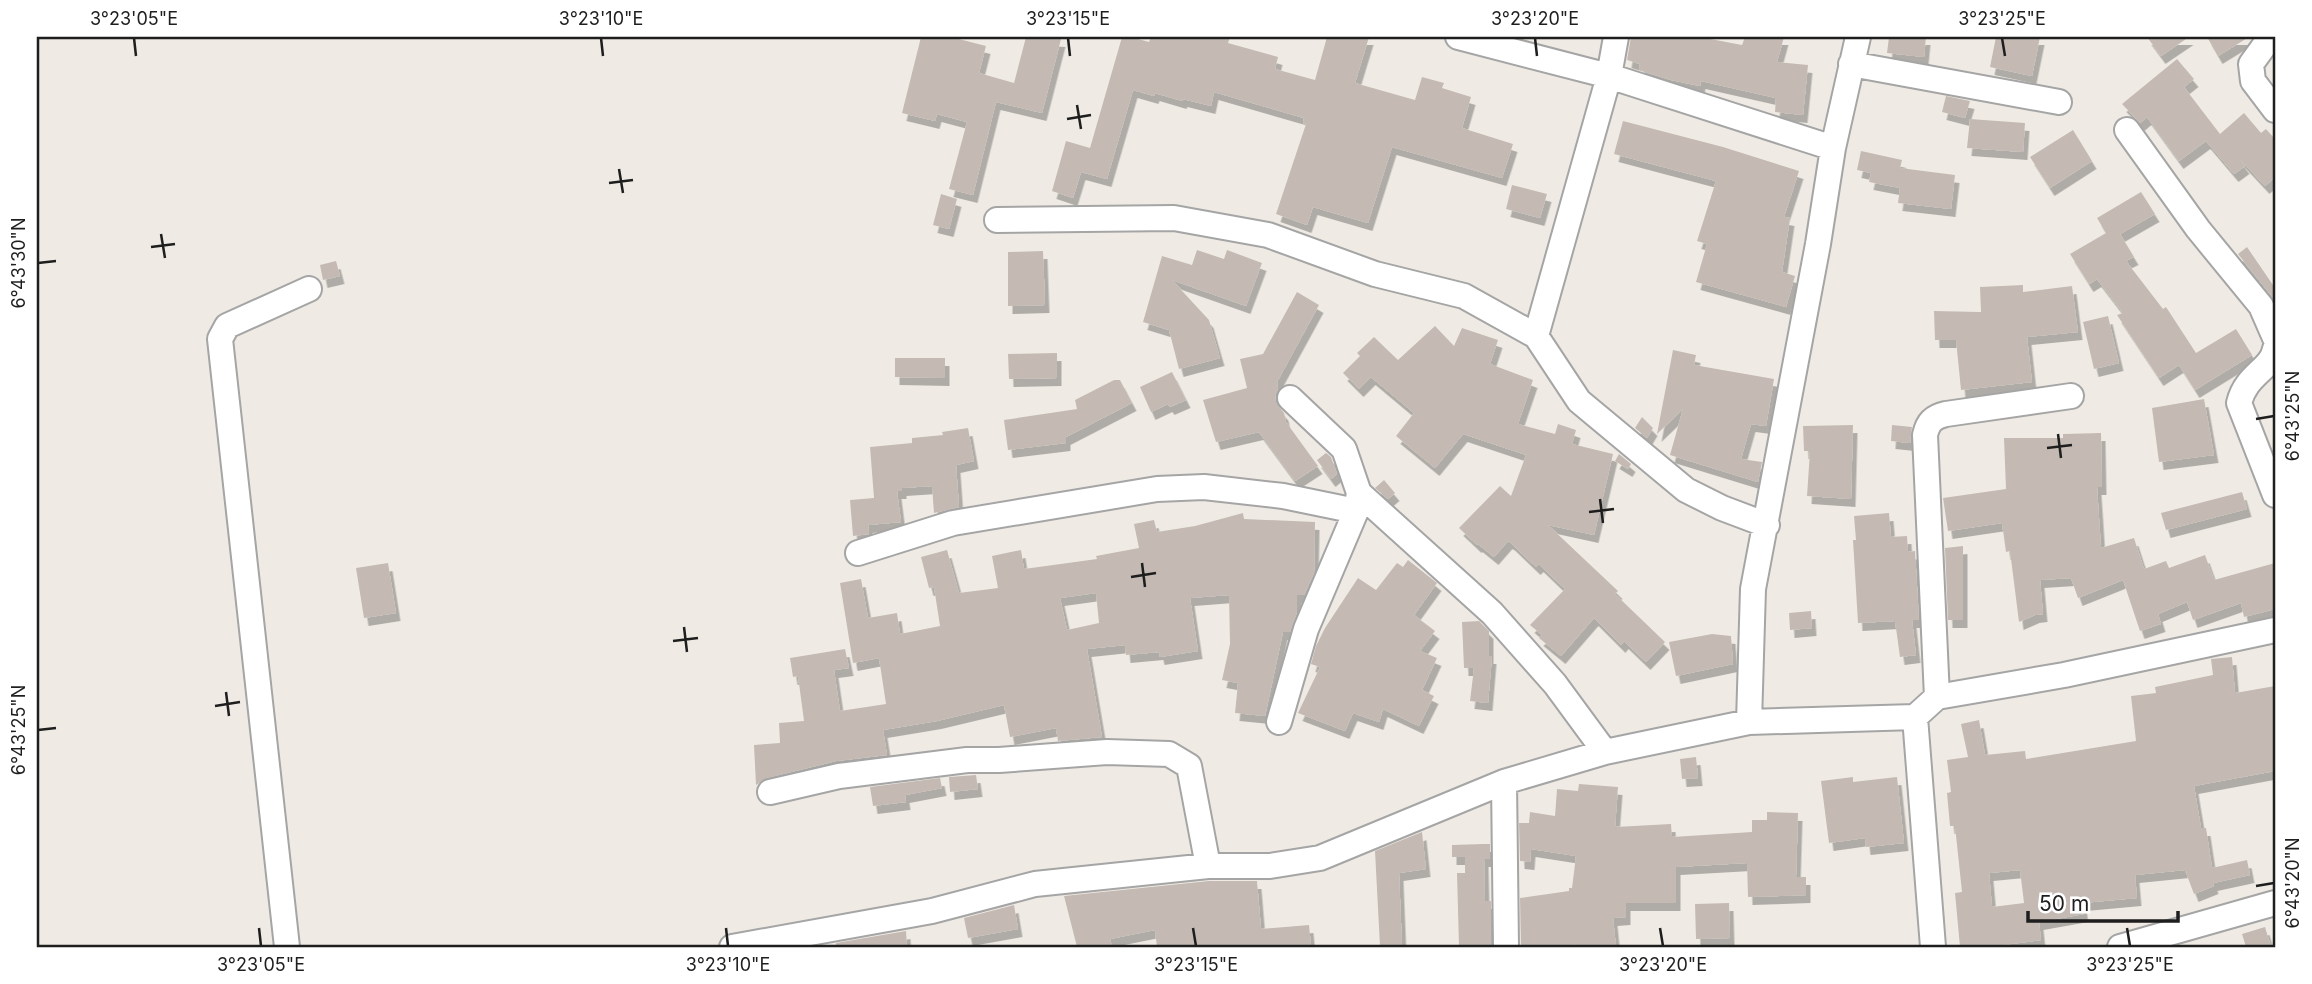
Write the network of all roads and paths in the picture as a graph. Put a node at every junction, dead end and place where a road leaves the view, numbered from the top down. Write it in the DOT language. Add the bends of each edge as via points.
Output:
graph roads {
  1 [pos="1458,37"];
  2 [pos="1616,37"];
  3 [pos="1858,37"];
  4 [pos="2275,37"];
  5 [pos="1851,64"];
  6 [pos="1609,76"];
  7 [pos="2060,102"];
  8 [pos="2275,110"];
  9 [pos="2127,130"];
  10 [pos="1833,148"];
  11 [pos="997,220"];
  12 [pos="309,289"];
  13 [pos="1536,336"];
  14 [pos="2275,338"];
  15 [pos="2275,349"];
  16 [pos="2071,396"];
  17 [pos="1290,398"];
  18 [pos="2275,495"];
  19 [pos="1358,502"];
  20 [pos="1767,525"];
  21 [pos="858,553"];
  22 [pos="2275,630"];
  23 [pos="1937,697"];
  24 [pos="1915,717"];
  25 [pos="1279,722"];
  26 [pos="1749,722"];
  27 [pos="1605,752"];
  28 [pos="1504,782"];
  29 [pos="770,792"];
  30 [pos="1208,866"];
  31 [pos="2275,903"];
  32 [pos="2169,941"];
  33 [pos="287,947"];
  34 [pos="732,947"];
  35 [pos="1506,947"];
  36 [pos="1933,947"];
  37 [pos="2120,947"];
  1 -- 6 [label="street"];
  2 -- 6 [label="street"];
  3 -- 5 [label="street"];
  4 -- 8 [label="street" via="2251,64 2253,80"];
  5 -- 7 [label="street"];
  5 -- 10 [label="street"];
  6 -- 10 [label="street"];
  6 -- 13 [label="street"];
  9 -- 14 [label="street" via="2261,306"];
  10 -- 20 [label="street"];
  11 -- 13 [label="street" via="1174,218 1269,235 1375,274 1464,296"];
  12 -- 33 [label="street" via="228,326 219,339"];
  13 -- 20 [label="street" via="1579,401 1671,478 1686,490"];
  15 -- 18 [label="street" via="2274,356 2242,389 2239,403"];
  16 -- 23 [label="street" via="1946,414 1927,425"];
  17 -- 19 [label="street" via="1344,449"];
  19 -- 21 [label="street" via="1204,487 1157,489 953,523"];
  19 -- 25 [label="street" via="1306,629"];
  19 -- 27 [label="street" via="1492,612 1555,684"];
  20 -- 26 [label="street" via="1753,589"];
  22 -- 23 [label="street"];
  23 -- 24 [label="street"];
  24 -- 26 [label="street"];
  24 -- 36 [label="street"];
  26 -- 27 [label="street"];
  27 -- 28 [label="street"];
  28 -- 30 [label="street" via="1320,858 1270,866"];
  28 -- 35 [label="street"];
  29 -- 30 [label="street" via="839,776 967,760 1107,752 1169,754 1189,766"];
  30 -- 34 [label="street" via="1035,884 932,911"];
  31 -- 32 [label="street"];
  32 -- 37 [label="street"];
}
